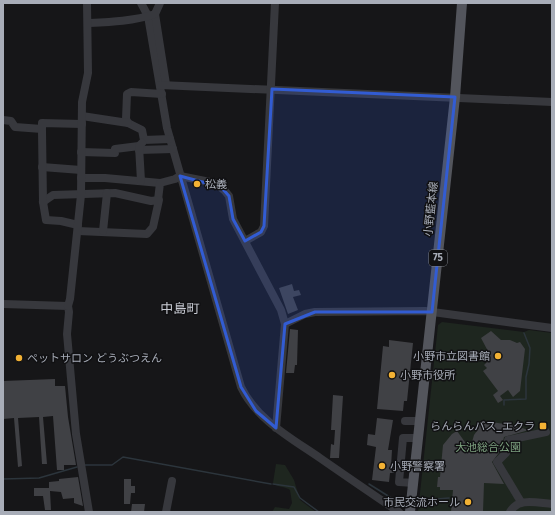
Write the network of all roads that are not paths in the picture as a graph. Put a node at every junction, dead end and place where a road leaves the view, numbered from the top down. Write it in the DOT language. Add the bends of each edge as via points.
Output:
graph roads {
  1 [pos="87,3"];
  2 [pos="141,3"];
  3 [pos="160,3"];
  4 [pos="275,3"];
  5 [pos="462,3"];
  6 [pos="152,15"];
  7 [pos="89,23"];
  8 [pos="163,85"];
  9 [pos="272,89"];
  10 [pos="162,94"];
  11 [pos="455,97"];
  12 [pos="552,102"];
  13 [pos="3,120"];
  14 [pos="82,120"];
  15 [pos="128,123"];
  16 [pos="42,126"];
  17 [pos="170,139"];
  18 [pos="141,145"];
  19 [pos="173,149"];
  20 [pos="81,152"];
  21 [pos="42,167"];
  22 [pos="81,174"];
  23 [pos="180,176"];
  24 [pos="141,181"];
  25 [pos="160,183"];
  26 [pos="111,193"];
  27 [pos="81,195"];
  28 [pos="158,200"];
  29 [pos="43,202"];
  30 [pos="78,228"];
  31 [pos="103,231"];
  32 [pos="245,241"];
  33 [pos="3,304"];
  34 [pos="68,306"];
  35 [pos="432,312"];
  36 [pos="285,324"];
  37 [pos="552,328"];
  38 [pos="406,421"];
  39 [pos="420,422"];
  40 [pos="276,428"];
  41 [pos="546,432"];
  42 [pos="418,438"];
  43 [pos="172,481"];
  44 [pos="414,483"];
  45 [pos="521,502"];
  46 [pos="552,504"];
  47 [pos="89,512"];
  48 [pos="166,512"];
  49 [pos="398,512"];
  50 [pos="410,512"];
  51 [pos="510,512"];
  1 -- 7 [label="street"];
  2 -- 6 [label="street"];
  3 -- 6 [label="street"];
  4 -- 9 [label="street"];
  5 -- 11 [label="main road, 小野藍本線 / 75"];
  6 -- 7 [label="street"];
  6 -- 8 [label="street"];
  7 -- 14 [label="street" via="88,73 83,94"];
  8 -- 9 [label="street"];
  8 -- 10 [label="street"];
  9 -- 11 [label="street"];
  9 -- 32 [label="street" via="264,226 261,232"];
  10 -- 15 [label="street" via="127,94"];
  10 -- 17 [label="street"];
  11 -- 12 [label="street"];
  11 -- 35 [label="main road, 小野藍本線 / 75"];
  13 -- 16 [label="street" via="11,121 15,127"];
  14 -- 15 [label="street"];
  14 -- 16 [label="street"];
  14 -- 20 [label="street"];
  15 -- 18 [label="street" via="142,130"];
  16 -- 21 [label="street"];
  17 -- 18 [label="street"];
  17 -- 19 [label="street"];
  18 -- 19 [label="street"];
  18 -- 20 [label="street" via="115,149 115,153"];
  18 -- 24 [label="street"];
  19 -- 23 [label="street"];
  20 -- 22 [label="street"];
  21 -- 22 [label="street"];
  21 -- 29 [label="street"];
  22 -- 24 [label="street"];
  22 -- 27 [label="street"];
  23 -- 25 [label="street"];
  23 -- 32 [label="street" via="215,183 226,191 234,219"];
  23 -- 40 [label="street" via="241,387 256,411"];
  24 -- 25 [label="street"];
  25 -- 28 [label="street"];
  26 -- 27 [label="street"];
  26 -- 28 [label="street" via="151,201"];
  26 -- 31 [label="street"];
  27 -- 29 [label="street" via="53,195"];
  27 -- 30 [label="street"];
  28 -- 31 [label="street" via="153,227 148,234"];
  29 -- 30 [label="street" via="46,220 61,221"];
  30 -- 31 [label="street"];
  30 -- 34 [label="street"];
  32 -- 36 [label="street" via="281,310"];
  33 -- 34 [label="street"];
  34 -- 47 [label="street" via="67,334 76,434"];
  35 -- 36 [label="street" via="315,312"];
  35 -- 37 [label="street"];
  35 -- 39 [label="main road, 小野藍本線 / 75"];
  36 -- 40 [label="street"];
  38 -- 39 [label="street"];
  39 -- 42 [label="main road, 小野藍本線 / 75"];
  40 -- 49 [label="street"];
  41 -- 45 [label="street" via="508,440 506,453 497,462"];
  42 -- 44 [label="main road, 小野藍本線 / 75"];
  42 -- 44 [label="street" via="403,438 399,482"];
  43 -- 48 [label="street"];
  44 -- 50 [label="main road, 小野藍本線 / 75"];
  45 -- 46 [label="street"];
  45 -- 51 [label="street"];
}
